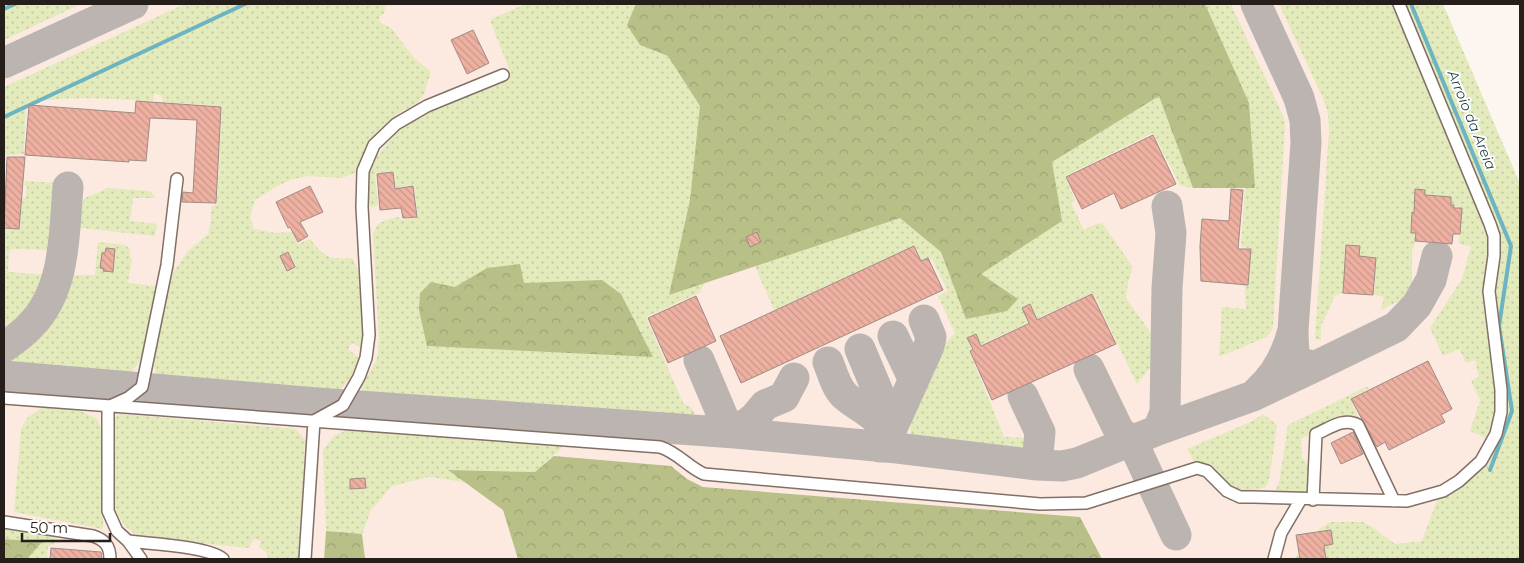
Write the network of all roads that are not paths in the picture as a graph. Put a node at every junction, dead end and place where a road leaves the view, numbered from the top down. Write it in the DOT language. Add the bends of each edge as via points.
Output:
graph roads {
  1 [pos="1399,4"];
  2 [pos="503,75"];
  3 [pos="177,179"];
  4 [pos="4,398"];
  5 [pos="108,407"];
  6 [pos="314,421"];
  7 [pos="1301,499"];
  8 [pos="1314,500"];
  9 [pos="1394,501"];
  10 [pos="4,522"];
  11 [pos="128,541"];
  12 [pos="110,559"];
  13 [pos="141,559"];
  14 [pos="223,559"];
  15 [pos="305,559"];
  16 [pos="1274,559"];
  1 -- 9 [label="lane" via="1494,236 1488,291 1502,390 1496,434 1481,461 1443,491 1407,501"];
  2 -- 6 [label="lane" via="427,106 396,124 374,145 363,170 369,335 366,358 343,404"];
  3 -- 5 [label="lane" via="167,265 142,387"];
  4 -- 5 [label="lane"];
  5 -- 6 [label="lane"];
  5 -- 11 [label="lane" via="108,511 117,531"];
  6 -- 7 [label="lane" via="660,447 670,450 704,474 1040,504 1086,503 1197,468 1207,471 1227,491 1240,497"];
  6 -- 15 [label="lane"];
  7 -- 8 [label="lane"];
  7 -- 16 [label="lane" via="1280,533"];
  8 -- 9 [label="lane"];
  8 -- 9 [label="lane" via="1316,434 1345,421 1358,425"];
  10 -- 12 [label="lane" via="93,536 106,544"];
  11 -- 13 [label="lane"];
  11 -- 14 [label="lane" via="202,550"];
}
